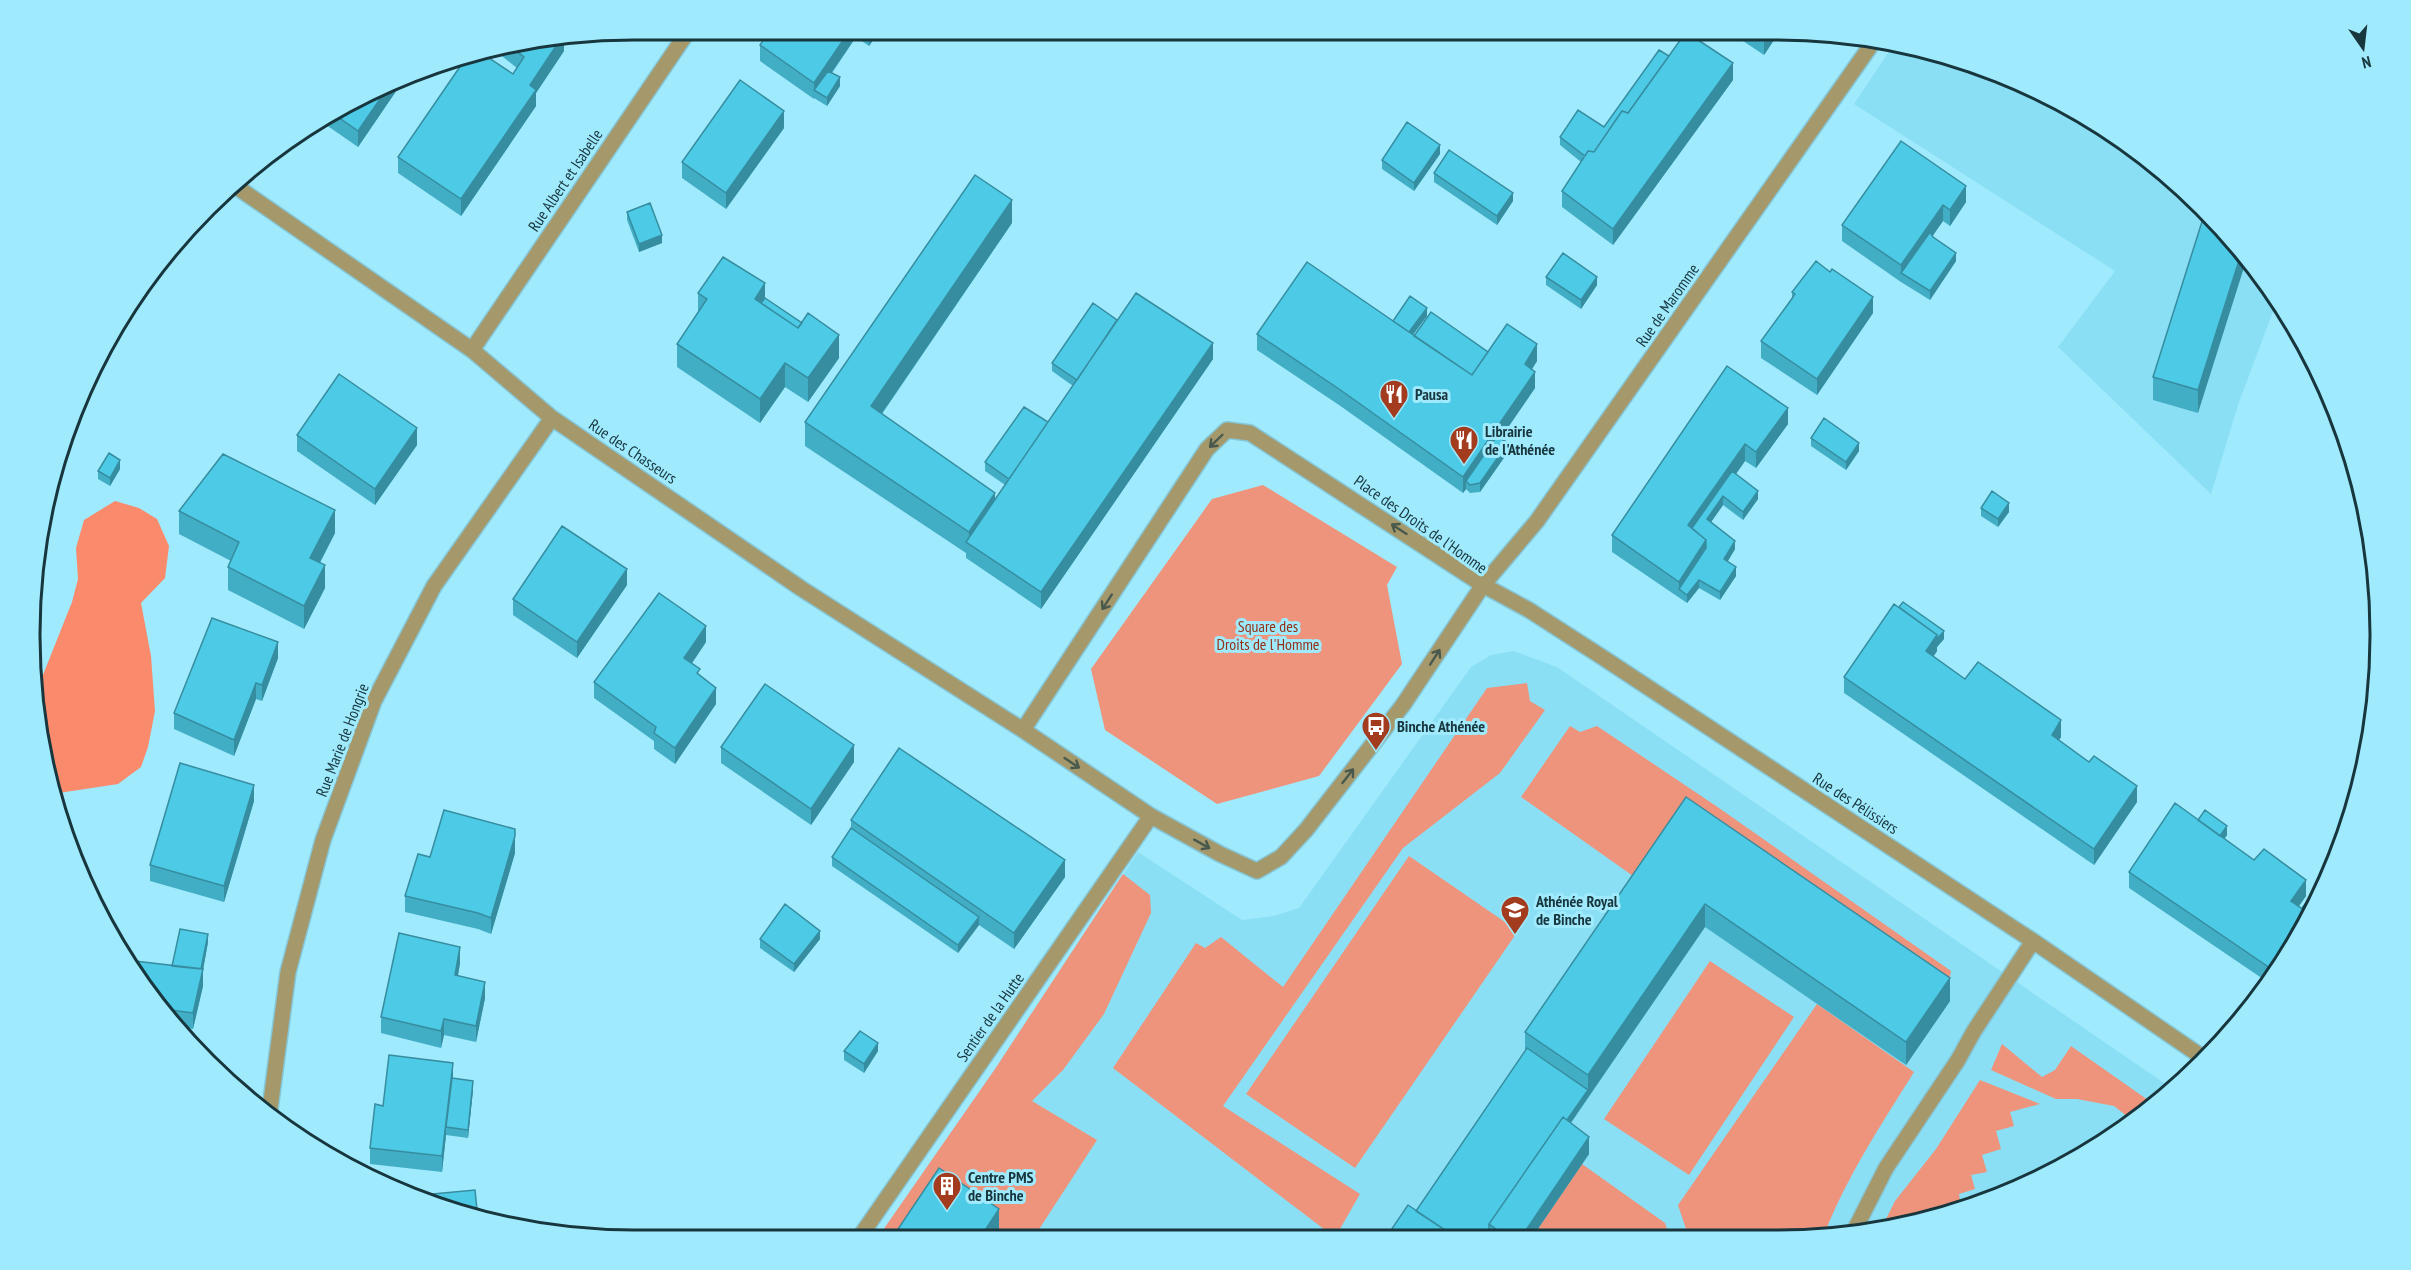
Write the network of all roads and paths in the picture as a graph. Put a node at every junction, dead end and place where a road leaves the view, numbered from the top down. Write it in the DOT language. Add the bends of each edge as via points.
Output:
graph roads {
  1 [pos="682,40"];
  2 [pos="1870,48"];
  3 [pos="241,190"];
  4 [pos="472,350"];
  5 [pos="552,418"];
  6 [pos="1483,585"];
  7 [pos="1023,730"];
  8 [pos="1151,816"];
  9 [pos="2033,940"];
  10 [pos="2197,1054"];
  11 [pos="266,1102"];
  12 [pos="1858,1223"];
  13 [pos="865,1230"];
  1 -- 4 [label="street, Rue Albert et Isabelle"];
  2 -- 6 [label="street, Rue de Maromme" via="1536,521"];
  3 -- 4 [label="street, Rue des Chasseurs"];
  4 -- 5 [label="street, Rue des Chasseurs"];
  5 -- 7 [label="street, Rue des Chasseurs" via="802,589"];
  5 -- 11 [label="street, Rue Marie de Hongrie" via="434,586 374,701 322,840 288,972"];
  6 -- 7 [label="street, Place des Droits de l'Homme, one-way" via="1250,432 1227,430 1207,449"];
  8 -- 6 [label="street, Place des Droits de l'Homme, one-way" via="1257,871 1281,857 1403,705"];
  6 -- 9 [label="street, Rue des Pélissiers" via="1602,657"];
  7 -- 8 [label="street, Place des Droits de l'Homme, one-way"];
  8 -- 13 [label="street, Sentier de la Hutte"];
  9 -- 10 [label="street, Rue des Pélissiers"];
  9 -- 12 [label="street" via="1886,1167"];
}
